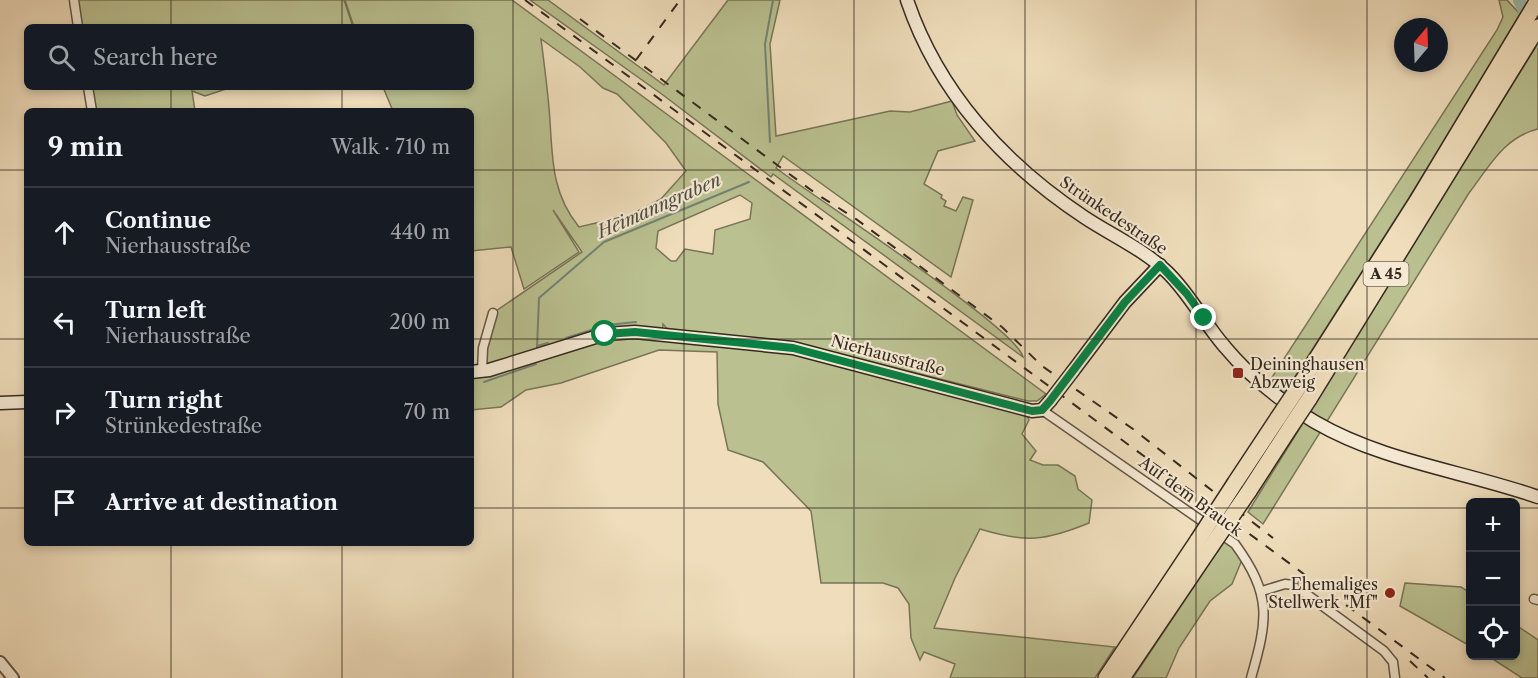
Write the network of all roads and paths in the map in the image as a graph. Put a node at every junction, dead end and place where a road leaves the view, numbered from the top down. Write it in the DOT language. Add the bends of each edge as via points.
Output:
graph roads {
  1 [pos="74,0"];
  2 [pos="907,0"];
  3 [pos="1538,0"];
  4 [pos="78,24"];
  5 [pos="1538,27"];
  6 [pos="88,90"];
  7 [pos="92,108"];
  8 [pos="1475,119"];
  9 [pos="1160,265"];
  10 [pos="493,313"];
  11 [pos="476,372"];
  12 [pos="24,402"];
  13 [pos="0,403"];
  14 [pos="1046,406"];
  15 [pos="1284,422"];
  16 [pos="1538,497"];
  17 [pos="1204,544"];
  18 [pos="1262,591"];
  19 [pos="0,662"];
  20 [pos="13,678"];
  21 [pos="1106,678"];
  22 [pos="1122,678"];
  23 [pos="1251,678"];
  24 [pos="1395,678"];
  1 -- 4 [label="street"];
  2 -- 9 [label="main road, Strünkedestraße" via="935,65 957,100 990,138 1038,183"];
  3 -- 8 [label="highway, A 45" via="1507,52"];
  5 -- 8 [label="highway, A 45"];
  6 -- 7 [label="street"];
  8 -- 15 [label="highway, A 45, bridge"];
  9 -- 14 [label="main road, bridge" via="1125,302"];
  9 -- 16 [label="main road, Strünkedestraße" via="1244,367 1315,422 1365,446"];
  10 -- 11 [label="street"];
  11 -- 14 [label="main road, Nierhausstraße" via="605,334 635,332 793,348 1032,411"];
  12 -- 13 [label="main road"];
  14 -- 18 [label="street, Auf dem Brauck" via="1227,537 1253,569"];
  15 -- 17 [label="highway, A 45, bridge" via="1235,483"];
  15 -- 17 [label="highway, A 45, bridge" via="1249,492"];
  17 -- 21 [label="highway, A 45"];
  17 -- 22 [label="highway, A 45"];
  18 -- 23 [label="street, Auf dem Brauck" via="1262,633"];
  18 -- 24 [label="street" via="1294,585 1384,651 1393,662"];
  19 -- 20 [label="street"];
}
